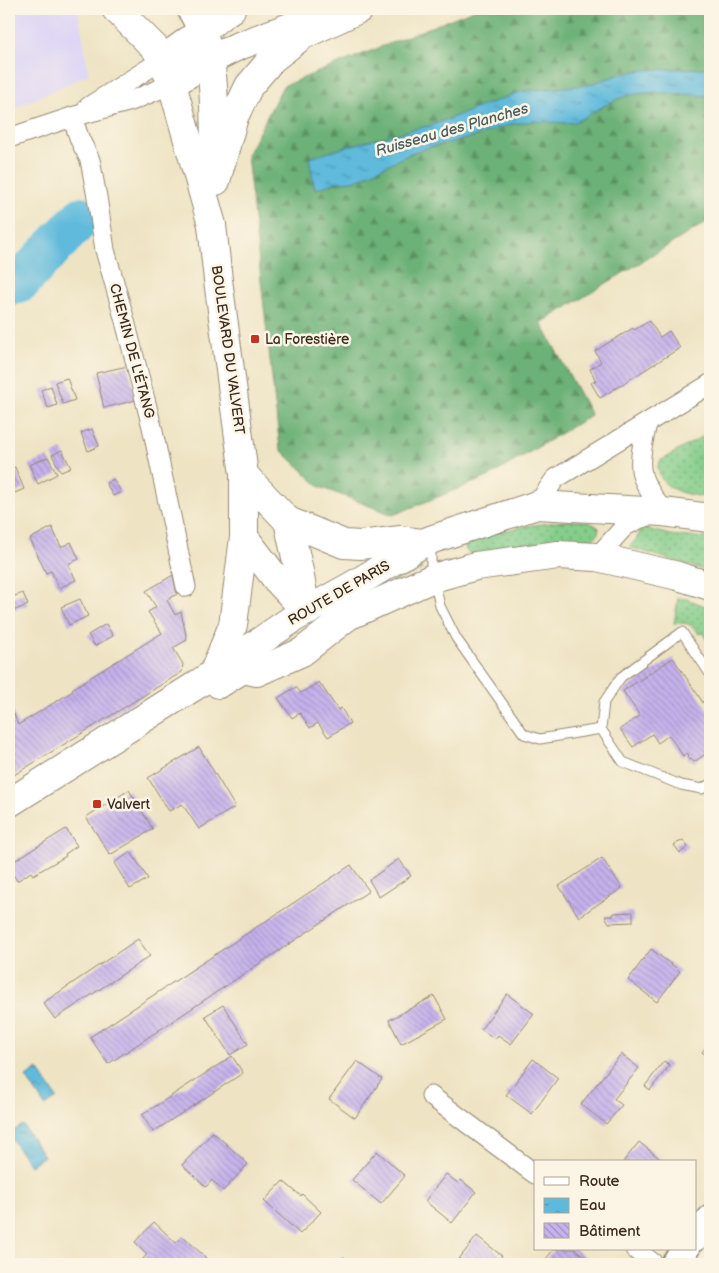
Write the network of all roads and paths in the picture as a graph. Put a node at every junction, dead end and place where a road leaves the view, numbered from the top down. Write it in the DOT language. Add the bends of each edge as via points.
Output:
graph roads {
  1 [pos="116,9"];
  2 [pos="231,9"];
  3 [pos="359,9"];
  4 [pos="333,10"];
  5 [pos="196,20"];
  6 [pos="210,60"];
  7 [pos="167,72"];
  8 [pos="72,117"];
  9 [pos="9,138"];
  10 [pos="216,181"];
  11 [pos="212,224"];
  12 [pos="710,384"];
  13 [pos="647,423"];
  14 [pos="244,475"];
  15 [pos="537,505"];
  16 [pos="663,512"];
  17 [pos="710,518"];
  18 [pos="288,520"];
  19 [pos="244,537"];
  20 [pos="428,541"];
  21 [pos="597,557"];
  22 [pos="433,578"];
  23 [pos="710,586"];
  24 [pos="186,587"];
  25 [pos="306,611"];
  26 [pos="348,616"];
  27 [pos="243,669"];
  28 [pos="213,674"];
  29 [pos="710,674"];
  30 [pos="601,729"];
  31 [pos="710,784"];
  32 [pos="9,803"];
  33 [pos="9,817"];
  34 [pos="432,1096"];
  35 [pos="534,1173"];
  36 [pos="710,1219"];
  37 [pos="696,1237"];
  38 [pos="636,1250"];
  39 [pos="685,1250"];
  40 [pos="654,1264"];
  41 [pos="674,1264"];
  1 -- 7 [label="main road" via="156,49"];
  2 -- 5 [label="main road"];
  3 -- 10 [label="main road" via="302,35 272,59 249,86 234,117"];
  4 -- 6 [label="main road"];
  5 -- 6 [label="main road"];
  5 -- 7 [label="main road"];
  6 -- 7 [label="main road"];
  6 -- 10 [label="main road"];
  7 -- 8 [label="street"];
  7 -- 8 [label="street" via="126,102"];
  7 -- 11 [label="main road, BOULEVARD DU VALVERT"];
  8 -- 9 [label="street"];
  8 -- 24 [label="street, CHEMIN DE L'ÉTANG" via="90,160 105,250 152,427"];
  10 -- 11 [label="main road, BOULEVARD DU VALVERT"];
  11 -- 14 [label="main road, BOULEVARD DU VALVERT"];
  12 -- 13 [label="street"];
  13 -- 15 [label="street" via="555,479"];
  13 -- 16 [label="street" via="641,468 643,478"];
  14 -- 18 [label="main road"];
  14 -- 19 [label="main road, BOULEVARD DU VALVERT"];
  15 -- 16 [label="main road, ROUTE DE PARIS"];
  15 -- 20 [label="main road, ROUTE DE PARIS"];
  16 -- 17 [label="main road, ROUTE DE PARIS"];
  16 -- 21 [label="street" via="625,526"];
  18 -- 20 [label="main road" via="344,544"];
  18 -- 25 [label="main road"];
  19 -- 25 [label="main road"];
  19 -- 28 [label="main road, BOULEVARD DU VALVERT" via="233,625"];
  20 -- 22 [label="lane"];
  20 -- 25 [label="main road, ROUTE DE PARIS"];
  21 -- 22 [label="main road, ROUTE DE PARIS" via="558,555 476,566"];
  21 -- 23 [label="main road, ROUTE DE PARIS"];
  22 -- 26 [label="main road, ROUTE DE PARIS"];
  22 -- 30 [label="lane" via="440,606 456,638 524,734 540,739"];
  25 -- 26 [label="main road"];
  25 -- 27 [label="main road" via="288,644"];
  25 -- 28 [label="main road, ROUTE DE PARIS"];
  26 -- 27 [label="main road, ROUTE DE PARIS" via="302,652 257,672"];
  27 -- 33 [label="main road, ROUTE DE PARIS"];
  28 -- 32 [label="main road, ROUTE DE PARIS"];
  29 -- 30 [label="lane" via="682,632 621,676 604,702"];
  30 -- 31 [label="lane" via="623,762 681,784 702,788"];
  34 -- 35 [label="street"];
  36 -- 37 [label="main road"];
  38 -- 40 [label="street"];
  39 -- 41 [label="main road"];
}
